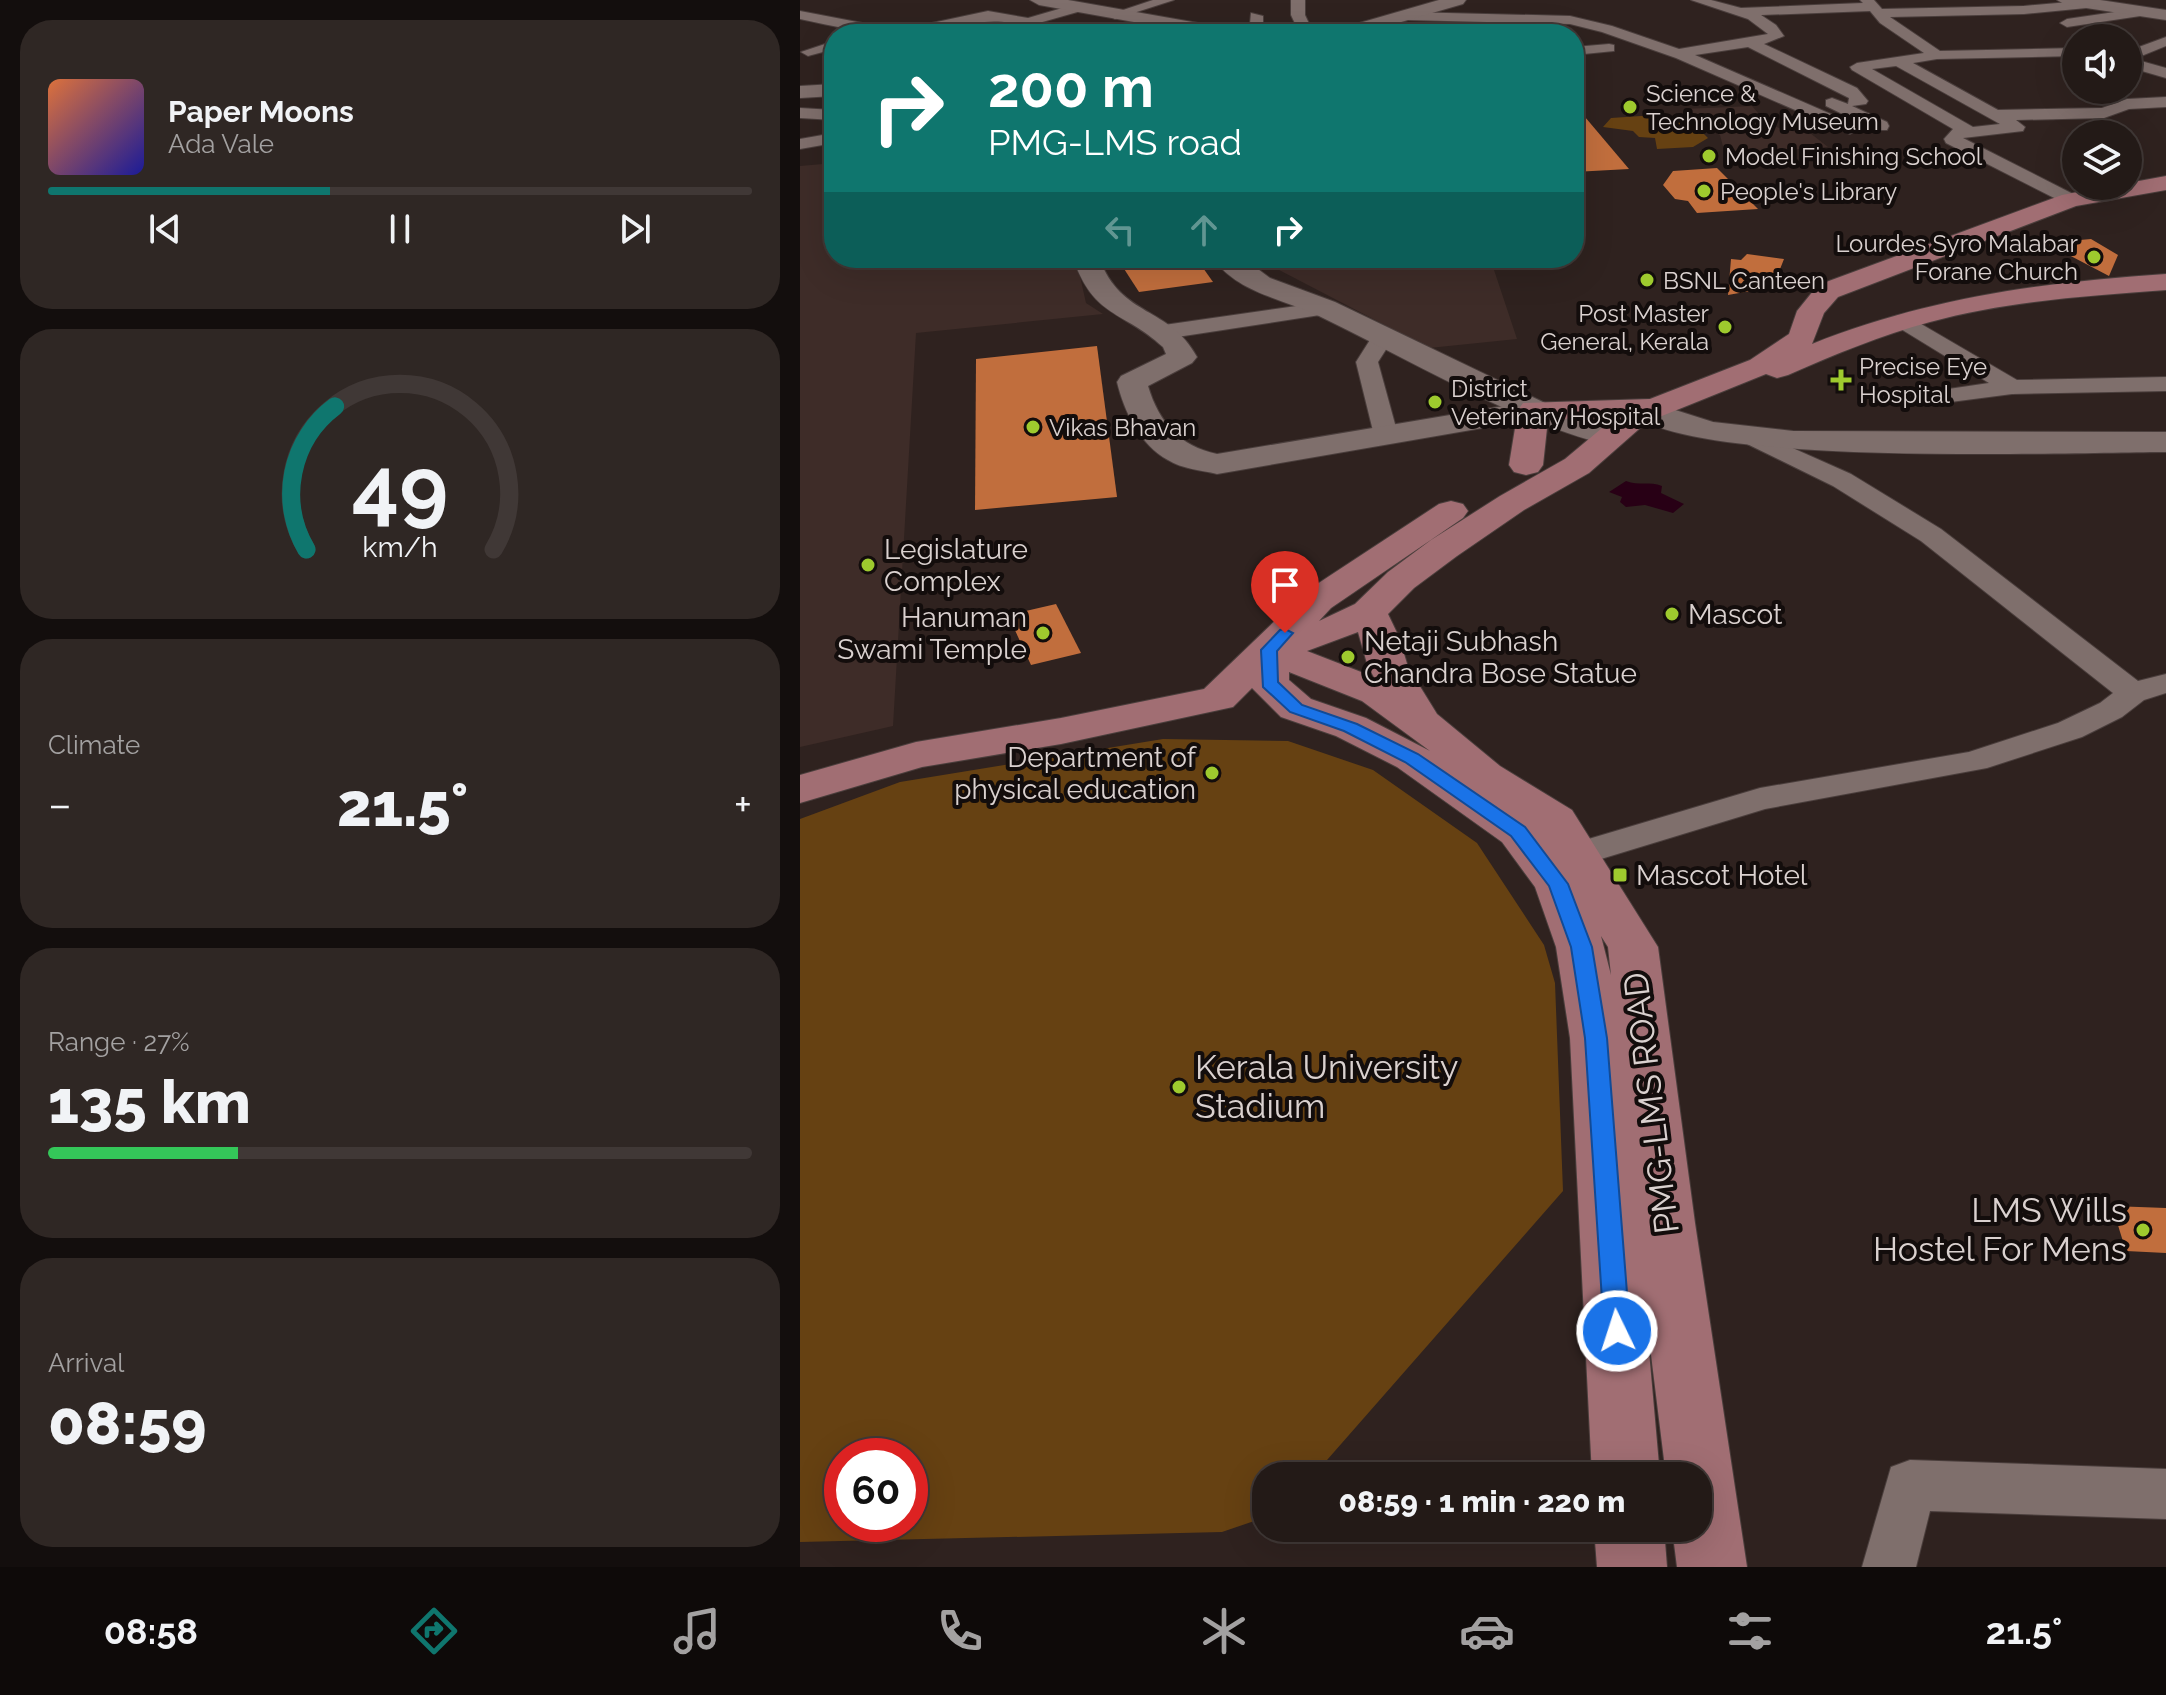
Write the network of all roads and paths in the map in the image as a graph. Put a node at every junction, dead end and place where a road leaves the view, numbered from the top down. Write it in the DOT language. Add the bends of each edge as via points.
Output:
graph roads {
  1 [pos="1039,0"];
  2 [pos="1167,0"];
  3 [pos="1298,0"];
  4 [pos="1698,0"];
  5 [pos="1963,0"];
  6 [pos="2066,0"];
  7 [pos="1554,3"];
  8 [pos="1783,4"];
  9 [pos="2092,4"];
  10 [pos="1443,6"];
  11 [pos="1872,6"];
  12 [pos="1076,8"];
  13 [pos="1923,12"];
  14 [pos="2142,12"];
  15 [pos="1738,13"];
  16 [pos="1591,14"];
  17 [pos="1115,15"];
  18 [pos="2166,15"];
  19 [pos="1256,16"];
  20 [pos="803,17"];
  21 [pos="1029,22"];
  22 [pos="839,24"];
  23 [pos="942,24"];
  24 [pos="1022,24"];
  25 [pos="1170,24"];
  26 [pos="1256,24"];
  27 [pos="1302,24"];
  28 [pos="1378,24"];
  29 [pos="2049,24"];
  30 [pos="1584,41"];
  31 [pos="2166,41"];
  32 [pos="1751,43"];
  33 [pos="824,48"];
  34 [pos="1706,49"];
  35 [pos="2142,50"];
  36 [pos="1584,51"];
  37 [pos="808,52"];
  38 [pos="2046,52"];
  39 [pos="2062,52"];
  40 [pos="1987,53"];
  41 [pos="1676,54"];
  42 [pos="1937,55"];
  43 [pos="1900,62"];
  44 [pos="2062,62"];
  45 [pos="1665,66"];
  46 [pos="2142,66"];
  47 [pos="1722,73"];
  48 [pos="2166,73"];
  49 [pos="1793,86"];
  50 [pos="824,91"];
  51 [pos="800,92"];
  52 [pos="2166,102"];
  53 [pos="2142,103"];
  54 [pos="2127,104"];
  55 [pos="800,113"];
  56 [pos="824,114"];
  57 [pos="1996,115"];
  58 [pos="1881,126"];
  59 [pos="1850,129"];
  60 [pos="1968,131"];
  61 [pos="824,140"];
  62 [pos="800,144"];
  63 [pos="2166,183"];
  64 [pos="2142,187"];
  65 [pos="2062,196"];
  66 [pos="2070,200"];
  67 [pos="1088,268"];
  68 [pos="1239,268"];
  69 [pos="2166,282"];
  70 [pos="1325,308"];
  71 [pos="1904,321"];
  72 [pos="1164,332"];
  73 [pos="1383,337"];
  74 [pos="2166,384"];
  75 [pos="2012,387"];
  76 [pos="1943,396"];
  77 [pos="1534,410"];
  78 [pos="1654,413"];
  79 [pos="1386,435"];
  80 [pos="1611,436"];
  81 [pos="1750,436"];
  82 [pos="2166,442"];
  83 [pos="1526,465"];
  84 [pos="1368,612"];
  85 [pos="1269,650"];
  86 [pos="2166,683"];
  87 [pos="2133,693"];
  88 [pos="1218,698"];
  89 [pos="1296,708"];
  90 [pos="1424,724"];
  91 [pos="800,761"];
  92 [pos="800,789"];
  93 [pos="1578,854"];
  94 [pos="1625,1462"];
  95 [pos="2166,1494"];
  96 [pos="1630,1542"];
  97 [pos="1632,1567"];
  98 [pos="1712,1567"];
  99 [pos="1889,1567"];
  1 -- 12 [label="street"];
  2 -- 17 [label="street"];
  3 -- 27 [label="street"];
  4 -- 15 [label="street"];
  5 -- 11 [label="street"];
  6 -- 9 [label="street"];
  7 -- 16 [label="street"];
  8 -- 11 [label="street"];
  8 -- 15 [label="street"];
  9 -- 13 [label="street"];
  9 -- 14 [label="street"];
  10 -- 28 [label="street"];
  10 -- 41 [label="street" via="1570,20"];
  11 -- 13 [label="street"];
  11 -- 42 [label="street"];
  12 -- 17 [label="street"];
  12 -- 21 [label="street"];
  13 -- 40 [label="street"];
  14 -- 18 [label="street"];
  14 -- 29 [label="street"];
  15 -- 32 [label="street" via="1758,19 1776,33"];
  17 -- 25 [label="street"];
  19 -- 26 [label="street"];
  20 -- 22 [label="street"];
  21 -- 23 [label="street" via="988,15"];
  21 -- 24 [label="street"];
  30 -- 36 [label="street" via="1615,50"];
  31 -- 35 [label="street"];
  32 -- 34 [label="street"];
  32 -- 58 [label="street" via="1851,91 1860,101 1829,102"];
  33 -- 37 [label="street"];
  34 -- 41 [label="street"];
  34 -- 49 [label="street"];
  38 -- 39 [label="street"];
  38 -- 40 [label="street"];
  38 -- 44 [label="street"];
  40 -- 42 [label="street"];
  41 -- 47 [label="street"];
  42 -- 43 [label="street"];
  43 -- 57 [label="street"];
  43 -- 60 [label="street" via="1857,67"];
  45 -- 47 [label="street" via="1689,73"];
  46 -- 48 [label="street"];
  47 -- 59 [label="street"];
  50 -- 51 [label="street"];
  52 -- 53 [label="street"];
  54 -- 57 [label="street" via="2104,113"];
  55 -- 56 [label="street"];
  57 -- 60 [label="street" via="2017,127"];
  60 -- 65 [label="street" via="1952,139"];
  61 -- 62 [label="street"];
  63 -- 64 [label="main road"];
  66 -- 78 [label="main road" via="1828,291 1811,311 1802,338 1760,366"];
  67 -- 72 [label="street" via="1103,296"];
  68 -- 70 [label="street" via="1261,284"];
  69 -- 71 [label="main road" via="2029,294"];
  70 -- 72 [label="street"];
  70 -- 73 [label="street"];
  71 -- 75 [label="street"];
  71 -- 78 [label="main road"];
  72 -- 79 [label="street" via="1178,344 1182,357 1132,382 1138,409 1180,454 1217,464"];
  73 -- 77 [label="street"];
  73 -- 79 [label="street" via="1367,362"];
  74 -- 75 [label="street"];
  75 -- 76 [label="street"];
  77 -- 78 [label="main road"];
  77 -- 79 [label="street"];
  77 -- 80 [label="street"];
  77 -- 83 [label="main road"];
  78 -- 80 [label="main road"];
  78 -- 81 [label="street"];
  80 -- 83 [label="main road"];
  80 -- 84 [label="main road" via="1577,466 1444,548"];
  81 -- 82 [label="street" via="1866,442"];
  81 -- 87 [label="street" via="1842,480 1931,535"];
  83 -- 85 [label="main road" via="1318,600"];
  84 -- 85 [label="main road"];
  84 -- 90 [label="main road" via="1388,667"];
  85 -- 88 [label="main road"];
  85 -- 89 [label="main road, PMG-LMS ROAD" via="1269,683"];
  85 -- 90 [label="main road" via="1376,692"];
  85 -- 91 [label="main road" via="1200,674 846,746"];
  86 -- 87 [label="street"];
  87 -- 93 [label="street" via="2070,730 1975,761 1760,799"];
  88 -- 89 [label="main road"];
  88 -- 92 [label="main road" via="916,755"];
  89 -- 94 [label="main road, PMG-LMS ROAD" via="1351,727 1412,758 1518,832 1558,884 1581,947 1596,1038"];
  90 -- 93 [label="main road, PMG-LMS ROAD" via="1485,775 1556,820"];
  93 -- 98 [label="main road, PMG-LMS ROAD" via="1633,947"];
  95 -- 99 [label="street" via="1910,1485"];
  96 -- 97 [label="main road"];
}
